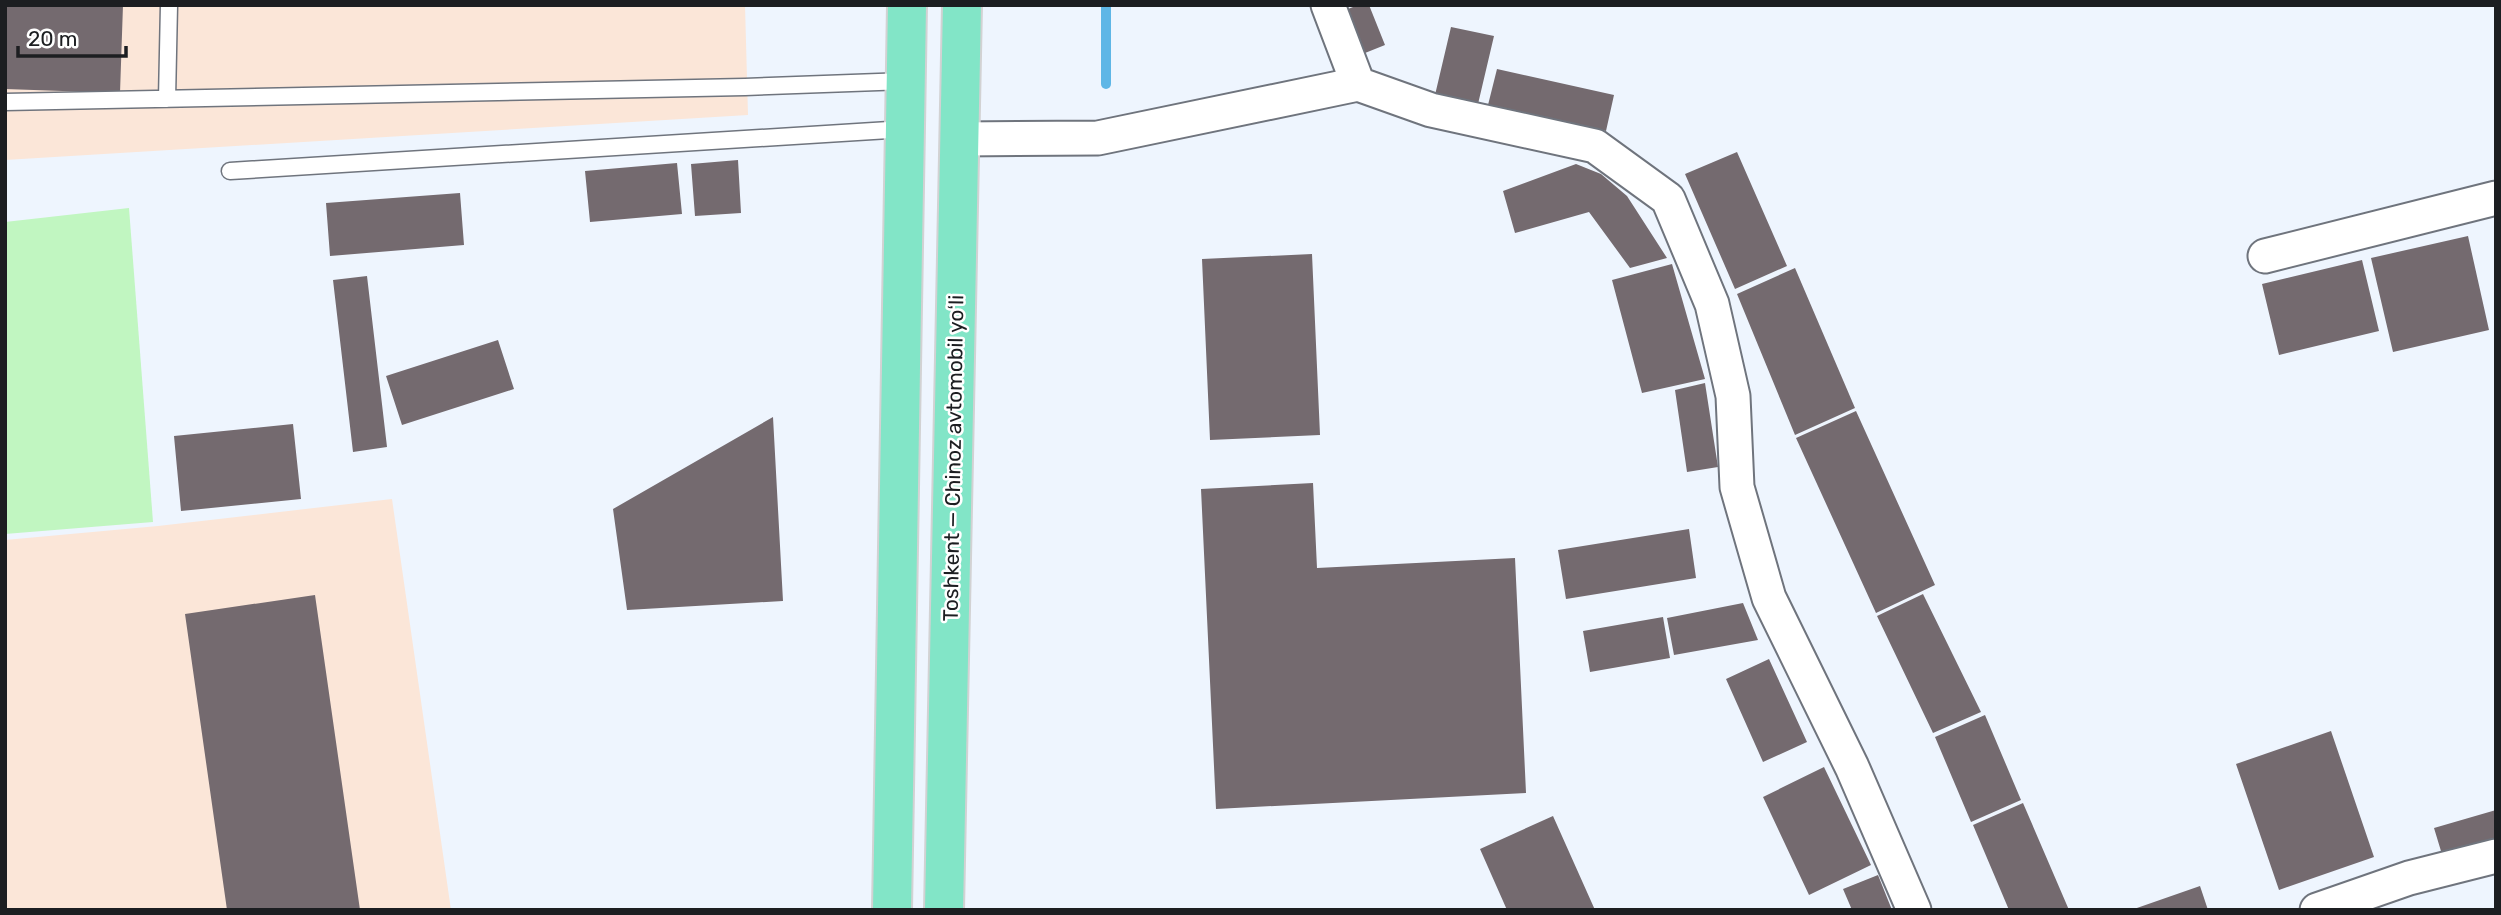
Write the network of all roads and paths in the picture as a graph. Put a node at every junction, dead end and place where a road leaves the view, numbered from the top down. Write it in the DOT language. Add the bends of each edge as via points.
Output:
graph roads {
  1 [pos="169,5"];
  2 [pos="907,5"];
  3 [pos="962,5"];
  4 [pos="1328,5"];
  5 [pos="906,81"];
  6 [pos="1358,84"];
  7 [pos="167,99"];
  8 [pos="5,103"];
  9 [pos="905,129"];
  10 [pos="960,139"];
  11 [pos="230,171"];
  12 [pos="2496,198"];
  13 [pos="2265,256"];
  14 [pos="2496,856"];
  15 [pos="2326,908"];
  16 [pos="892,910"];
  17 [pos="944,910"];
  18 [pos="1914,910"];
  1 -- 7 [label="lane"];
  2 -- 5 [label="highway"];
  3 -- 10 [label="highway, Toshkent — Chinoz avtomobil yoʻli"];
  4 -- 6 [label="street"];
  5 -- 7 [label="lane"];
  5 -- 9 [label="highway"];
  6 -- 10 [label="street" via="1098,138"];
  6 -- 18 [label="street" via="1431,110 1595,146 1668,199 1712,304 1733,396 1737,487 1769,598 1852,767"];
  7 -- 8 [label="lane"];
  9 -- 11 [label="lane"];
  9 -- 16 [label="highway"];
  10 -- 17 [label="highway, Toshkent — Chinoz avtomobil yoʻli"];
  12 -- 13 [label="street"];
  14 -- 15 [label="street" via="2409,878"];
}
